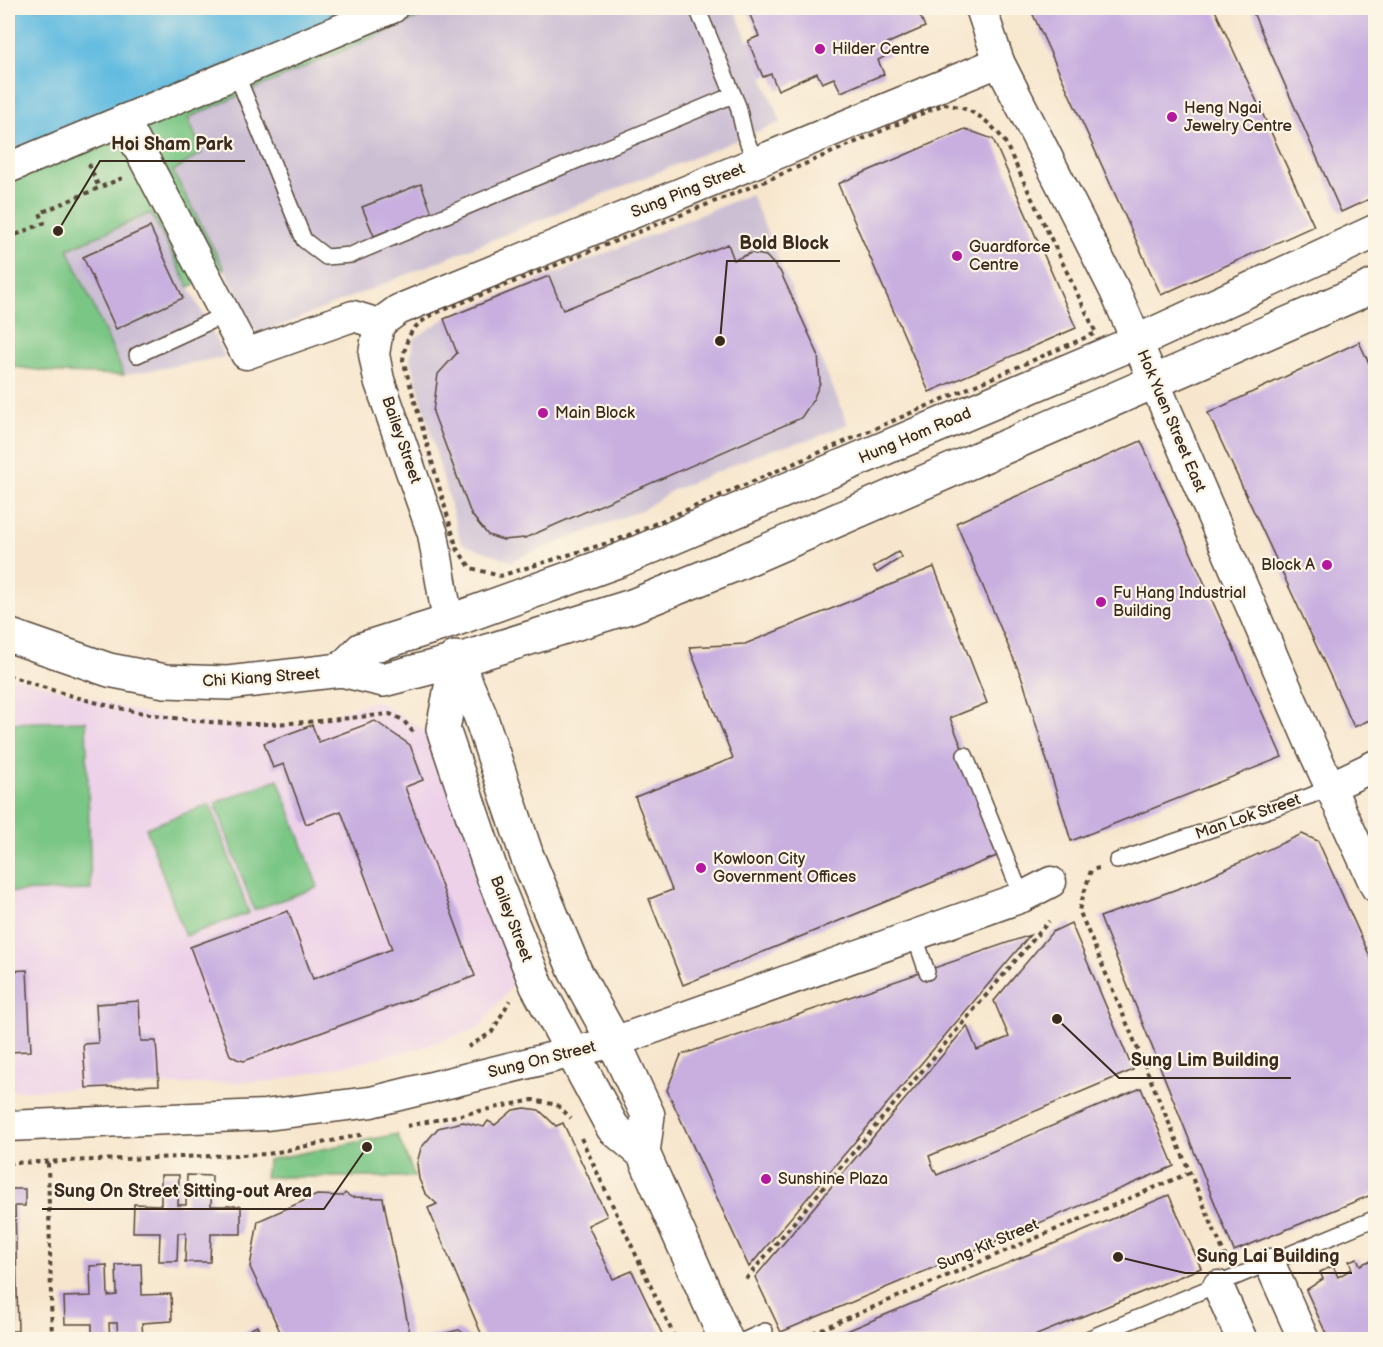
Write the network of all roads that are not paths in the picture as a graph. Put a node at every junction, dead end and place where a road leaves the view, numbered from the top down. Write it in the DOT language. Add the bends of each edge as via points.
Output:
graph roads {
  1 [pos="392,8"];
  2 [pos="697,8"];
  3 [pos="981,8"];
  4 [pos="999,62"];
  5 [pos="236,73"];
  6 [pos="733,95"];
  7 [pos="124,120"];
  8 [pos="756,163"];
  9 [pos="8,168"];
  10 [pos="1376,231"];
  11 [pos="1376,285"];
  12 [pos="226,314"];
  13 [pos="379,324"];
  14 [pos="1136,342"];
  15 [pos="137,355"];
  16 [pos="1154,383"];
  17 [pos="448,622"];
  18 [pos="8,635"];
  19 [pos="456,661"];
  20 [pos="341,670"];
  21 [pos="965,755"];
  22 [pos="1376,765"];
  23 [pos="1330,787"];
  24 [pos="1117,861"];
  25 [pos="1051,882"];
  26 [pos="1376,887"];
  27 [pos="1022,897"];
  28 [pos="914,934"];
  29 [pos="927,972"];
  30 [pos="614,1042"];
  31 [pos="573,1051"];
  32 [pos="8,1126"];
  33 [pos="642,1153"];
  34 [pos="1376,1218"];
  35 [pos="1270,1264"];
  36 [pos="1223,1274"];
  37 [pos="765,1331"];
  38 [pos="726,1340"];
  39 [pos="745,1340"];
  40 [pos="1085,1340"];
  41 [pos="1242,1340"];
  42 [pos="1304,1340"];
  1 -- 5 [label="street"];
  2 -- 6 [label="lane"];
  3 -- 4 [label="street, Hok Yuen Street East"];
  4 -- 8 [label="street, Sung Ping Street"];
  4 -- 14 [label="street, Hok Yuen Street East" via="1115,291"];
  5 -- 6 [label="lane" via="304,240 326,256 351,255"];
  5 -- 7 [label="street"];
  6 -- 8 [label="lane"];
  7 -- 9 [label="street"];
  7 -- 12 [label="street"];
  8 -- 13 [label="street, Sung Ping Street" via="398,310"];
  10 -- 14 [label="main road, Hung Hom Road"];
  11 -- 16 [label="main road"];
  12 -- 13 [label="street" via="246,354 353,316"];
  12 -- 15 [label="lane"];
  13 -- 17 [label="street, Bailey Street" via="374,354 379,380 433,534"];
  14 -- 16 [label="street, Hok Yuen Street East"];
  14 -- 17 [label="main road, Hung Hom Road" via="620,560"];
  16 -- 19 [label="main road" via="632,606"];
  16 -- 23 [label="street, Hok Yuen Street East"];
  17 -- 19 [label="main road, Bailey Street"];
  17 -- 20 [label="main road, Chi Kiang Street" via="362,649"];
  18 -- 20 [label="main road, Chi Kiang Street" via="110,670 165,681 228,683"];
  19 -- 20 [label="main road, Chi Kiang Street" via="383,680"];
  19 -- 30 [label="main road, Bailey Street" via="480,715 527,856 575,971"];
  19 -- 31 [label="main road, Bailey Street" via="443,729 537,986"];
  21 -- 27 [label="lane"];
  22 -- 23 [label="street, Man Lok Street"];
  23 -- 24 [label="lane, Man Lok Street"];
  23 -- 26 [label="street, Hok Yuen Street East"];
  25 -- 27 [label="street, Sung On Street"];
  27 -- 28 [label="street, Sung On Street"];
  28 -- 29 [label="lane"];
  28 -- 30 [label="street, Sung On Street"];
  30 -- 31 [label="street, Sung On Street"];
  30 -- 33 [label="main road, Bailey Street" via="648,1115"];
  31 -- 32 [label="street, Sung On Street" via="359,1103 265,1115"];
  31 -- 33 [label="main road, Bailey Street" via="614,1128"];
  33 -- 38 [label="main road, Bailey Street"];
  34 -- 35 [label="lane"];
  35 -- 36 [label="lane"];
  35 -- 42 [label="street"];
  36 -- 40 [label="lane"];
  36 -- 41 [label="street"];
  37 -- 39 [label="lane"];
}
